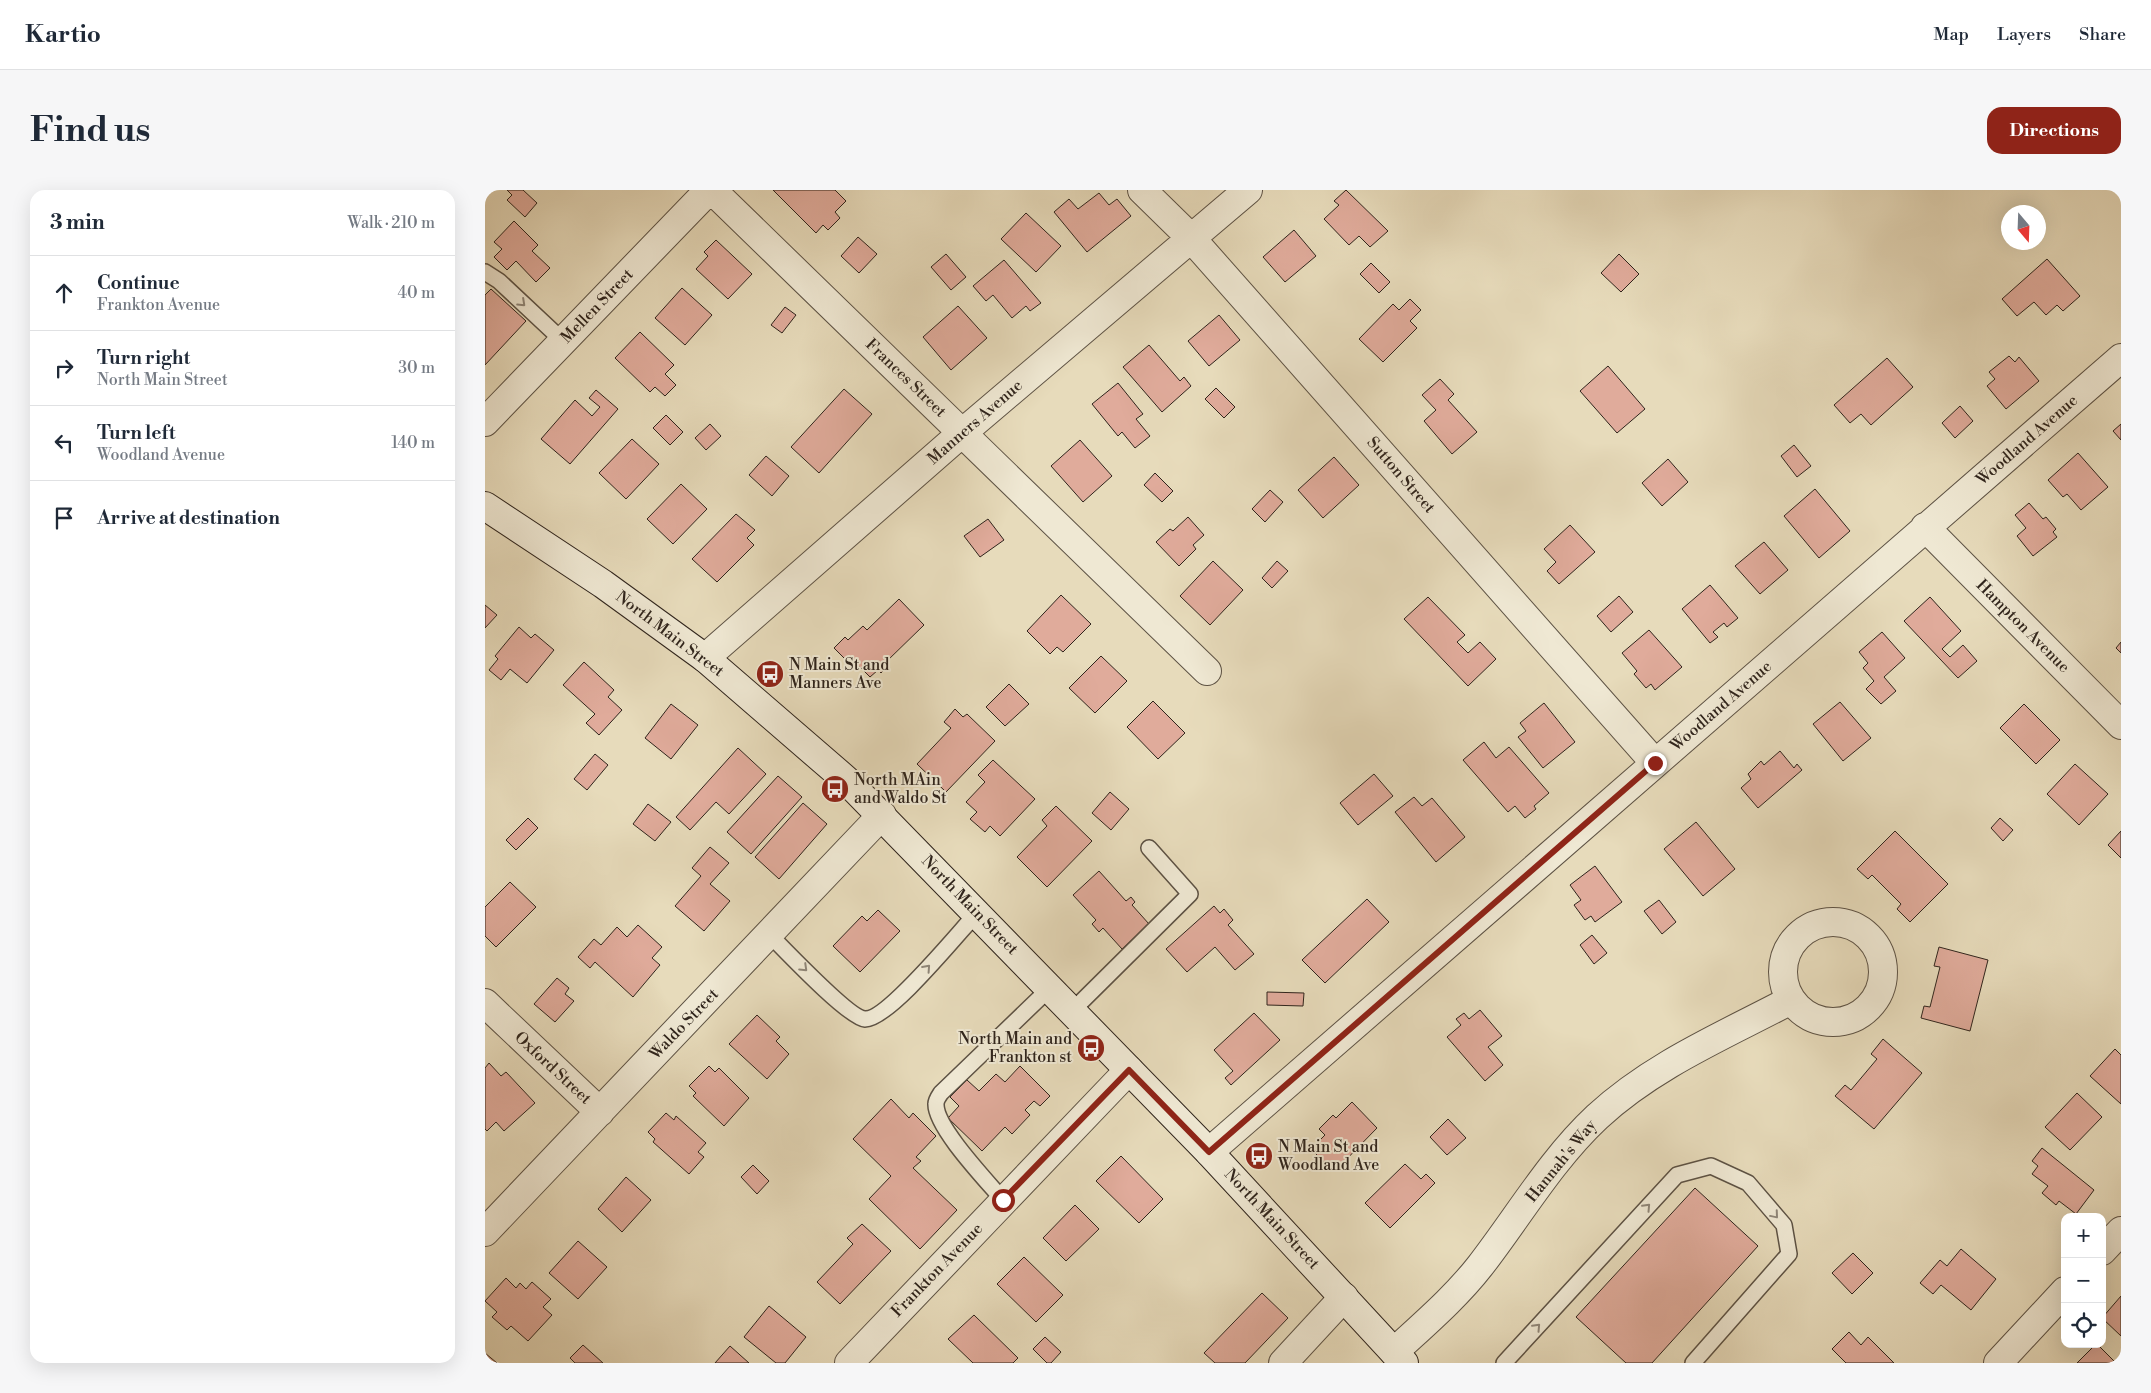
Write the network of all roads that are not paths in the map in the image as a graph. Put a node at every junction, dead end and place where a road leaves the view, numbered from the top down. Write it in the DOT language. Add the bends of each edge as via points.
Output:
graph roads {
  1 [pos="710,190"];
  2 [pos="1142,190"];
  3 [pos="1248,190"];
  4 [pos="1191,238"];
  5 [pos="485,272"];
  6 [pos="563,340"];
  7 [pos="2121,358"];
  8 [pos="485,422"];
  9 [pos="962,433"];
  10 [pos="485,506"];
  11 [pos="1925,527"];
  12 [pos="705,658"];
  13 [pos="1207,671"];
  14 [pos="2121,725"];
  15 [pos="1655,763"];
  16 [pos="882,815"];
  17 [pos="1149,848"];
  18 [pos="977,913"];
  19 [pos="769,934"];
  20 [pos="1050,988"];
  21 [pos="1791,1000"];
  22 [pos="485,1003"];
  23 [pos="1072,1011"];
  24 [pos="1129,1070"];
  25 [pos="600,1112"];
  26 [pos="1209,1152"];
  27 [pos="1003,1200"];
  28 [pos="2121,1231"];
  29 [pos="485,1232"];
  30 [pos="2106,1247"];
  31 [pos="2061,1296"];
  32 [pos="1344,1297"];
  33 [pos="1399,1358"];
  34 [pos="849,1363"];
  35 [pos="1283,1363"];
  36 [pos="1504,1363"];
  37 [pos="1693,1363"];
  38 [pos="1998,1363"];
  1 -- 6 [label="street, Mellen Street"];
  1 -- 9 [label="street, Frances Street"];
  2 -- 4 [label="street, Sutton Street"];
  3 -- 4 [label="street, Manners Avenue"];
  4 -- 9 [label="street, Manners Avenue"];
  4 -- 15 [label="street, Sutton Street"];
  5 -- 6 [label="lane, one-way"];
  6 -- 8 [label="street, Mellen Street"];
  7 -- 11 [label="street, Woodland Avenue"];
  9 -- 12 [label="street, Manners Avenue"];
  9 -- 13 [label="street, Frances Street"];
  10 -- 12 [label="street, North Main Street" via="603,584"];
  11 -- 14 [label="street, Hampton Avenue"];
  11 -- 15 [label="street, Woodland Avenue"];
  12 -- 16 [label="street, North Main Street" via="777,717"];
  15 -- 26 [label="street, Woodland Avenue"];
  16 -- 18 [label="street, North Main Street"];
  16 -- 19 [label="street, Waldo Street"];
  17 -- 23 [label="lane" via="1190,894"];
  19 -- 18 [label="lane, one-way" via="848,1011 865,1019 877,1016 898,999"];
  18 -- 20 [label="street, North Main Street"];
  19 -- 25 [label="street, Waldo Street"];
  20 -- 23 [label="street, North Main Street"];
  20 -- 27 [label="lane" via="941,1093 936,1102 937,1114 946,1131"];
  21 -- 33 [label="street, Hannah's Way" via="1668,1064 1597,1117 1565,1153 1479,1268"];
  22 -- 25 [label="street, Oxford Street"];
  23 -- 24 [label="street, North Main Street"];
  24 -- 26 [label="street, North Main Street"];
  24 -- 27 [label="street, Frankton Avenue"];
  25 -- 29 [label="street, Waldo Street"];
  26 -- 32 [label="street, North Main Street"];
  27 -- 34 [label="street, Frankton Avenue"];
  28 -- 30 [label="street"];
  31 -- 38 [label="street"];
  32 -- 33 [label="street, North Main Street"];
  32 -- 35 [label="street"];
  36 -- 37 [label="lane, one-way" via="1677,1175 1711,1166 1748,1183 1783,1225 1789,1254"];
}
